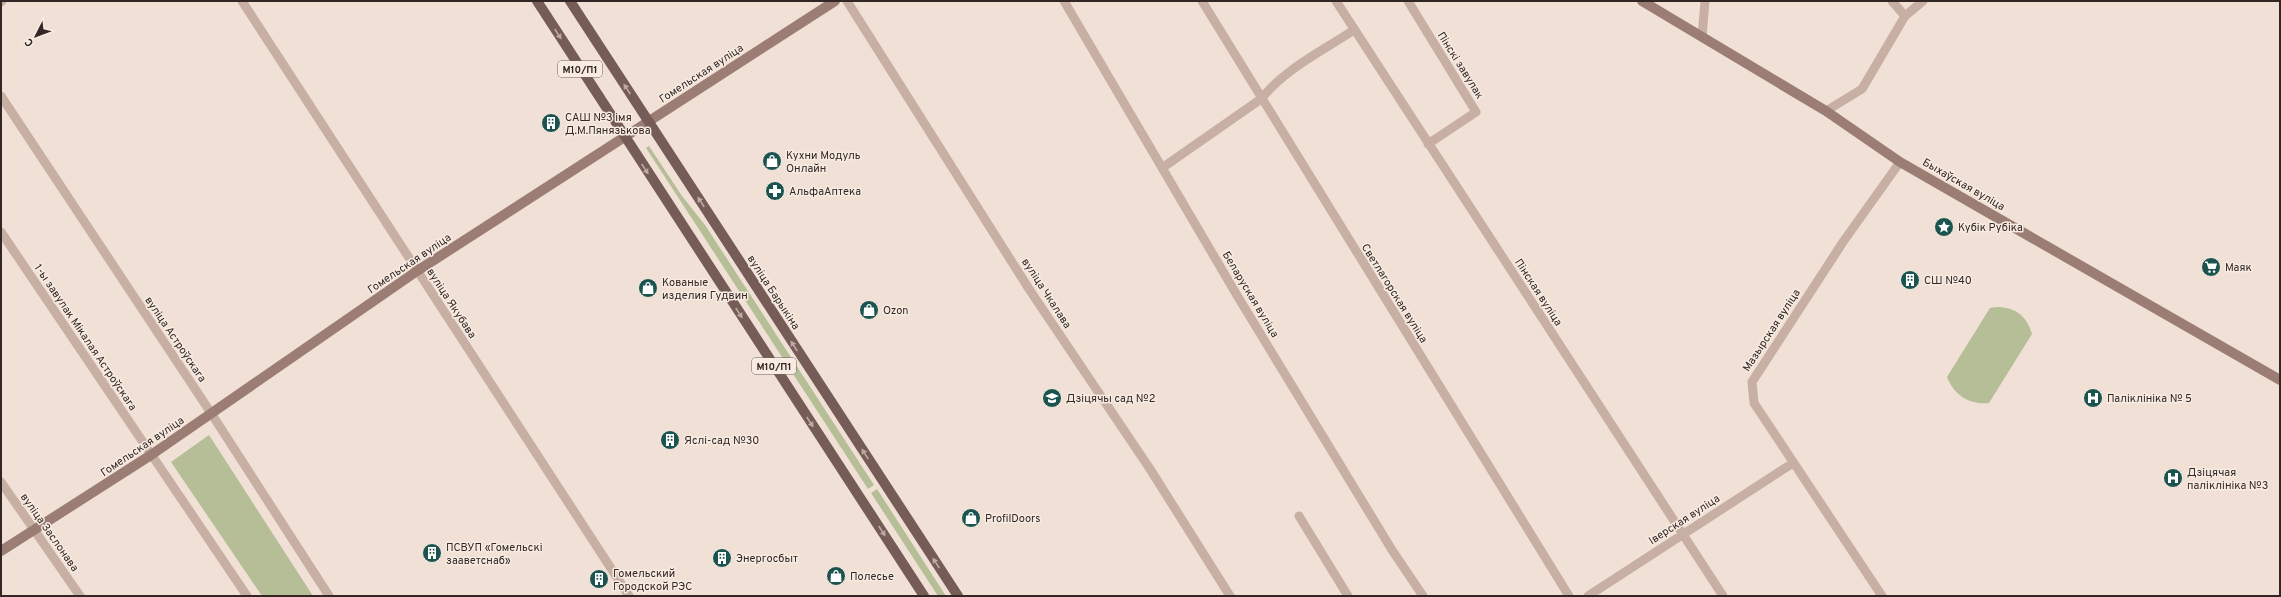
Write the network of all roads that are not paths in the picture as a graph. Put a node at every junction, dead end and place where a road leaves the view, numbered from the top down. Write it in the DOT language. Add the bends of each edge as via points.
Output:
graph roads {
  1 [pos="242,1"];
  2 [pos="537,1"];
  3 [pos="570,1"];
  4 [pos="835,1"];
  5 [pos="847,1"];
  6 [pos="1064,1"];
  7 [pos="1202,1"];
  8 [pos="1336,1"];
  9 [pos="1408,1"];
  10 [pos="1642,1"];
  11 [pos="1706,1"];
  12 [pos="1892,1"];
  13 [pos="1923,1"];
  14 [pos="1905,16"];
  15 [pos="1354,30"];
  16 [pos="1702,37"];
  17 [pos="1261,99"];
  18 [pos="2,101"];
  19 [pos="1826,112"];
  20 [pos="649,121"];
  21 [pos="624,136"];
  22 [pos="1428,144"];
  23 [pos="1900,162"];
  24 [pos="1162,168"];
  25 [pos="1,232"];
  26 [pos="417,271"];
  27 [pos="2280,380"];
  28 [pos="211,413"];
  29 [pos="151,455"];
  30 [pos="1793,463"];
  31 [pos="1,482"];
  32 [pos="1299,516"];
  33 [pos="33,531"];
  34 [pos="1682,534"];
  35 [pos="1,551"];
  36 [pos="80,596"];
  37 [pos="247,596"];
  38 [pos="329,596"];
  39 [pos="629,596"];
  40 [pos="924,596"];
  41 [pos="958,596"];
  42 [pos="1230,596"];
  43 [pos="1348,596"];
  44 [pos="1423,596"];
  45 [pos="1569,596"];
  46 [pos="1588,596"];
  47 [pos="1724,596"];
  48 [pos="1882,596"];
  1 -- 26 [label="street, вуліца Якубава"];
  2 -- 21 [label="main road, М10/П1, one-way"];
  20 -- 3 [label="main road, вуліца Барыкіна / М10/П1, one-way"];
  4 -- 20 [label="main road, Гомельская вуліца"];
  5 -- 42 [label="street, вуліца Чкалава" via="1028,289 1162,487"];
  6 -- 24 [label="street, Беларуская вуліца"];
  7 -- 17 [label="street, Светлагорская вуліца"];
  8 -- 15 [label="street, Пінская вуліца"];
  9 -- 22 [label="street, Пінскі завулак" via="1476,112"];
  10 -- 16 [label="main road, Быхаўская вуліца"];
  11 -- 16 [label="street"];
  12 -- 14 [label="street"];
  13 -- 14 [label="street"];
  14 -- 19 [label="street" via="1862,89"];
  15 -- 17 [label="street" via="1299,65 1272,86"];
  15 -- 22 [label="street, Пінская вуліца"];
  16 -- 19 [label="main road, Быхаўская вуліца"];
  17 -- 24 [label="street"];
  17 -- 45 [label="street, Светлагорская вуліца"];
  18 -- 28 [label="street, вуліца Астроўскага"];
  19 -- 23 [label="main road, Быхаўская вуліца"];
  20 -- 21 [label="main road, Гомельская вуліца"];
  41 -- 20 [label="main road, вуліца Барыкіна / М10/П1, one-way"];
  21 -- 26 [label="main road, Гомельская вуліца"];
  21 -- 40 [label="main road, М10/П1, one-way"];
  22 -- 34 [label="street, Пінская вуліца"];
  23 -- 27 [label="main road, Быхаўская вуліца"];
  23 -- 30 [label="street, Мазырская вуліца" via="1843,242 1752,382 1754,403"];
  24 -- 44 [label="street, Беларуская вуліца" via="1392,550"];
  25 -- 29 [label="street, 1-ы завулак Мікалая Астроўскага"];
  26 -- 28 [label="main road, Гомельская вуліца"];
  26 -- 39 [label="street, вуліца Якубава"];
  28 -- 29 [label="main road, Гомельская вуліца"];
  28 -- 38 [label="street, вуліца Астроўскага"];
  29 -- 33 [label="main road, Гомельская вуліца"];
  29 -- 37 [label="street"];
  30 -- 34 [label="street, Іверская вуліца"];
  30 -- 48 [label="street, Мазырская вуліца"];
  31 -- 33 [label="street, вуліца Заслонава"];
  32 -- 43 [label="street"];
  33 -- 35 [label="main road, Гомельская вуліца"];
  33 -- 36 [label="street, вуліца Заслонава"];
  34 -- 46 [label="street, Іверская вуліца"];
  34 -- 47 [label="street, Пінская вуліца"];
}
